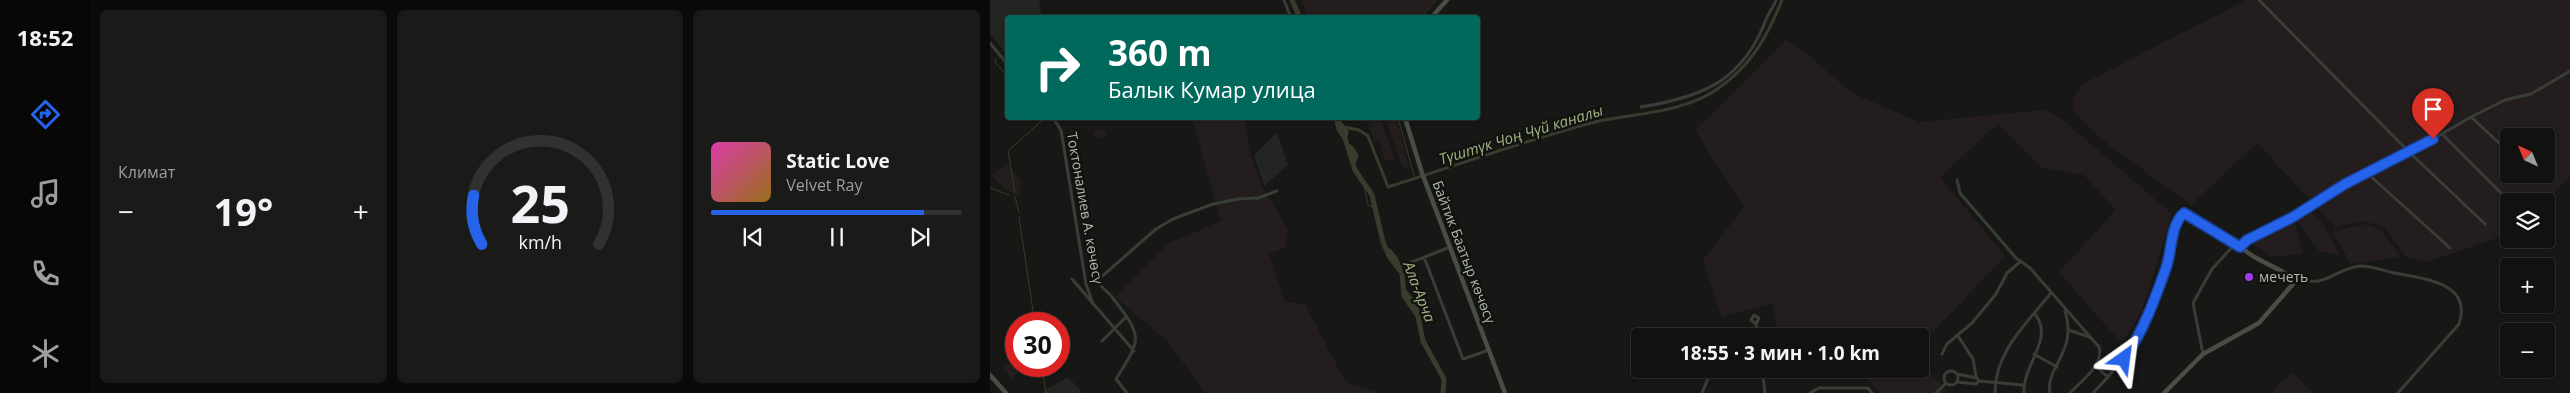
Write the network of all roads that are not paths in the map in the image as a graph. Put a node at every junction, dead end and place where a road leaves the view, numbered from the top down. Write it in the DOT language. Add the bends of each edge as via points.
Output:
graph roads {
  1 [pos="1284,0"];
  2 [pos="1447,0"];
  3 [pos="1776,0"];
  4 [pos="2259,0"];
  5 [pos="1290,15"];
  6 [pos="1434,15"];
  7 [pos="990,43"];
  8 [pos="1005,61"];
  9 [pos="2570,71"];
  10 [pos="1641,107"];
  11 [pos="2471,116"];
  12 [pos="1054,120"];
  13 [pos="1406,120"];
  14 [pos="2442,134"];
  15 [pos="2500,143"];
  16 [pos="2408,151"];
  17 [pos="2367,173"];
  18 [pos="1957,180"];
  19 [pos="1277,191"];
  20 [pos="2501,193"];
  21 [pos="2484,224"];
  22 [pos="2235,244"];
  23 [pos="1451,247"];
  24 [pos="2240,247"];
  25 [pos="2450,248"];
  26 [pos="1424,257"];
  27 [pos="2020,262"];
  28 [pos="1402,266"];
  29 [pos="1085,278"];
  30 [pos="1072,279"];
  31 [pos="2294,280"];
  32 [pos="1076,284"];
  33 [pos="2051,293"];
  34 [pos="1093,304"];
  35 [pos="2064,309"];
  36 [pos="2034,314"];
  37 [pos="1126,317"];
  38 [pos="1756,324"];
  39 [pos="1757,328"];
  40 [pos="1115,330"];
  41 [pos="2069,330"];
  42 [pos="1958,336"];
  43 [pos="2090,337"];
  44 [pos="1102,341"];
  45 [pos="1489,350"];
  46 [pos="1134,351"];
  47 [pos="1942,354"];
  48 [pos="2034,354"];
  49 [pos="2203,354"];
  50 [pos="2094,366"];
  51 [pos="2057,367"];
  52 [pos="1957,374"];
  53 [pos="990,375"];
  54 [pos="1976,377"];
  55 [pos="1708,378"];
  56 [pos="1763,378"];
  57 [pos="2108,378"];
  58 [pos="1979,381"];
  59 [pos="1957,382"];
  60 [pos="1946,383"];
  61 [pos="1996,383"];
  62 [pos="2023,385"];
  63 [pos="1006,393"];
  64 [pos="1127,393"];
  65 [pos="1505,393"];
  66 [pos="1702,393"];
  67 [pos="1765,393"];
  68 [pos="1810,393"];
  69 [pos="1872,393"];
  70 [pos="1936,393"];
  71 [pos="1995,393"];
  72 [pos="2024,393"];
  73 [pos="2050,393"];
  74 [pos="2070,393"];
  75 [pos="2093,393"];
  76 [pos="2164,393"];
  77 [pos="2398,393"];
  1 -- 5 [label="street"];
  2 -- 6 [label="main road"];
  3 -- 10 [label="street" via="1750,54 1729,76 1683,99"];
  4 -- 16 [label="street"];
  7 -- 8 [label="street"];
  9 -- 11 [label="street" via="2531,94 2505,100"];
  11 -- 14 [label="street"];
  11 -- 15 [label="street"];
  12 -- 29 [label="street, Токтоналиев А. көчөсү" via="1061,130"];
  13 -- 23 [label="main road, Байтик Баатыр көчөсү"];
  14 -- 16 [label="street"];
  14 -- 20 [label="street"];
  16 -- 17 [label="street"];
  16 -- 21 [label="street"];
  17 -- 24 [label="street" via="2247,240"];
  17 -- 25 [label="street"];
  18 -- 27 [label="street" via="1960,193"];
  19 -- 37 [label="street" via="1258,198 1213,204 1172,219 1156,229 1099,279 1101,287"];
  22 -- 24 [label="street"];
  22 -- 49 [label="street" via="2212,269 2193,303"];
  22 -- 57 [label="street" via="2186,213 2181,215 2167,266 2148,315 2129,352"];
  23 -- 26 [label="street"];
  23 -- 45 [label="main road, Байтик Баатыр көчөсү"];
  24 -- 31 [label="main road"];
  26 -- 28 [label="street"];
  26 -- 45 [label="street" via="1463,358"];
  27 -- 33 [label="street" via="2030,268"];
  27 -- 42 [label="street" via="2007,273 1996,294"];
  29 -- 32 [label="street"];
  29 -- 34 [label="street, Токтоналиев А. көчөсү"];
  30 -- 32 [label="street"];
  31 -- 49 [label="main road" via="2259,323"];
  31 -- 77 [label="street" via="2318,281 2339,270 2362,266 2428,279 2444,284 2455,294 2461,304 2459,324"];
  32 -- 34 [label="street"];
  33 -- 35 [label="street"];
  33 -- 36 [label="street"];
  34 -- 40 [label="street"];
  35 -- 41 [label="street"];
  35 -- 43 [label="street"];
  36 -- 48 [label="street" via="2040,322 2042,336"];
  36 -- 61 [label="street" via="2005,352"];
  37 -- 40 [label="street"];
  37 -- 46 [label="street" via="1135,333"];
  38 -- 39 [label="street"];
  40 -- 44 [label="street"];
  40 -- 46 [label="street"];
  41 -- 43 [label="street"];
  41 -- 51 [label="street" via="2066,350"];
  42 -- 47 [label="street" via="1947,344"];
  42 -- 54 [label="street" via="1973,359"];
  43 -- 50 [label="street" via="2100,350 2100,358"];
  45 -- 65 [label="main road, Байтик Баатыр көчөсү"];
  46 -- 64 [label="street" via="1116,380"];
  48 -- 51 [label="street"];
  48 -- 62 [label="street"];
  49 -- 76 [label="main road"];
  50 -- 57 [label="street"];
  50 -- 74 [label="street"];
  51 -- 73 [label="street" via="2050,382"];
  52 -- 54 [label="street"];
  52 -- 59 [label="street"];
  52 -- 60 [label="street" via="1947,373"];
  53 -- 63 [label="main road"];
  54 -- 58 [label="street"];
  55 -- 66 [label="street"];
  56 -- 67 [label="street"];
  57 -- 75 [label="street"];
  58 -- 59 [label="street" via="1976,384"];
  58 -- 61 [label="street"];
  59 -- 60 [label="street" via="1953,385"];
  60 -- 70 [label="street"];
  61 -- 62 [label="street"];
  61 -- 71 [label="street"];
  62 -- 72 [label="street"];
  68 -- 69 [label="street" via="1819,388 1868,388"];
}
